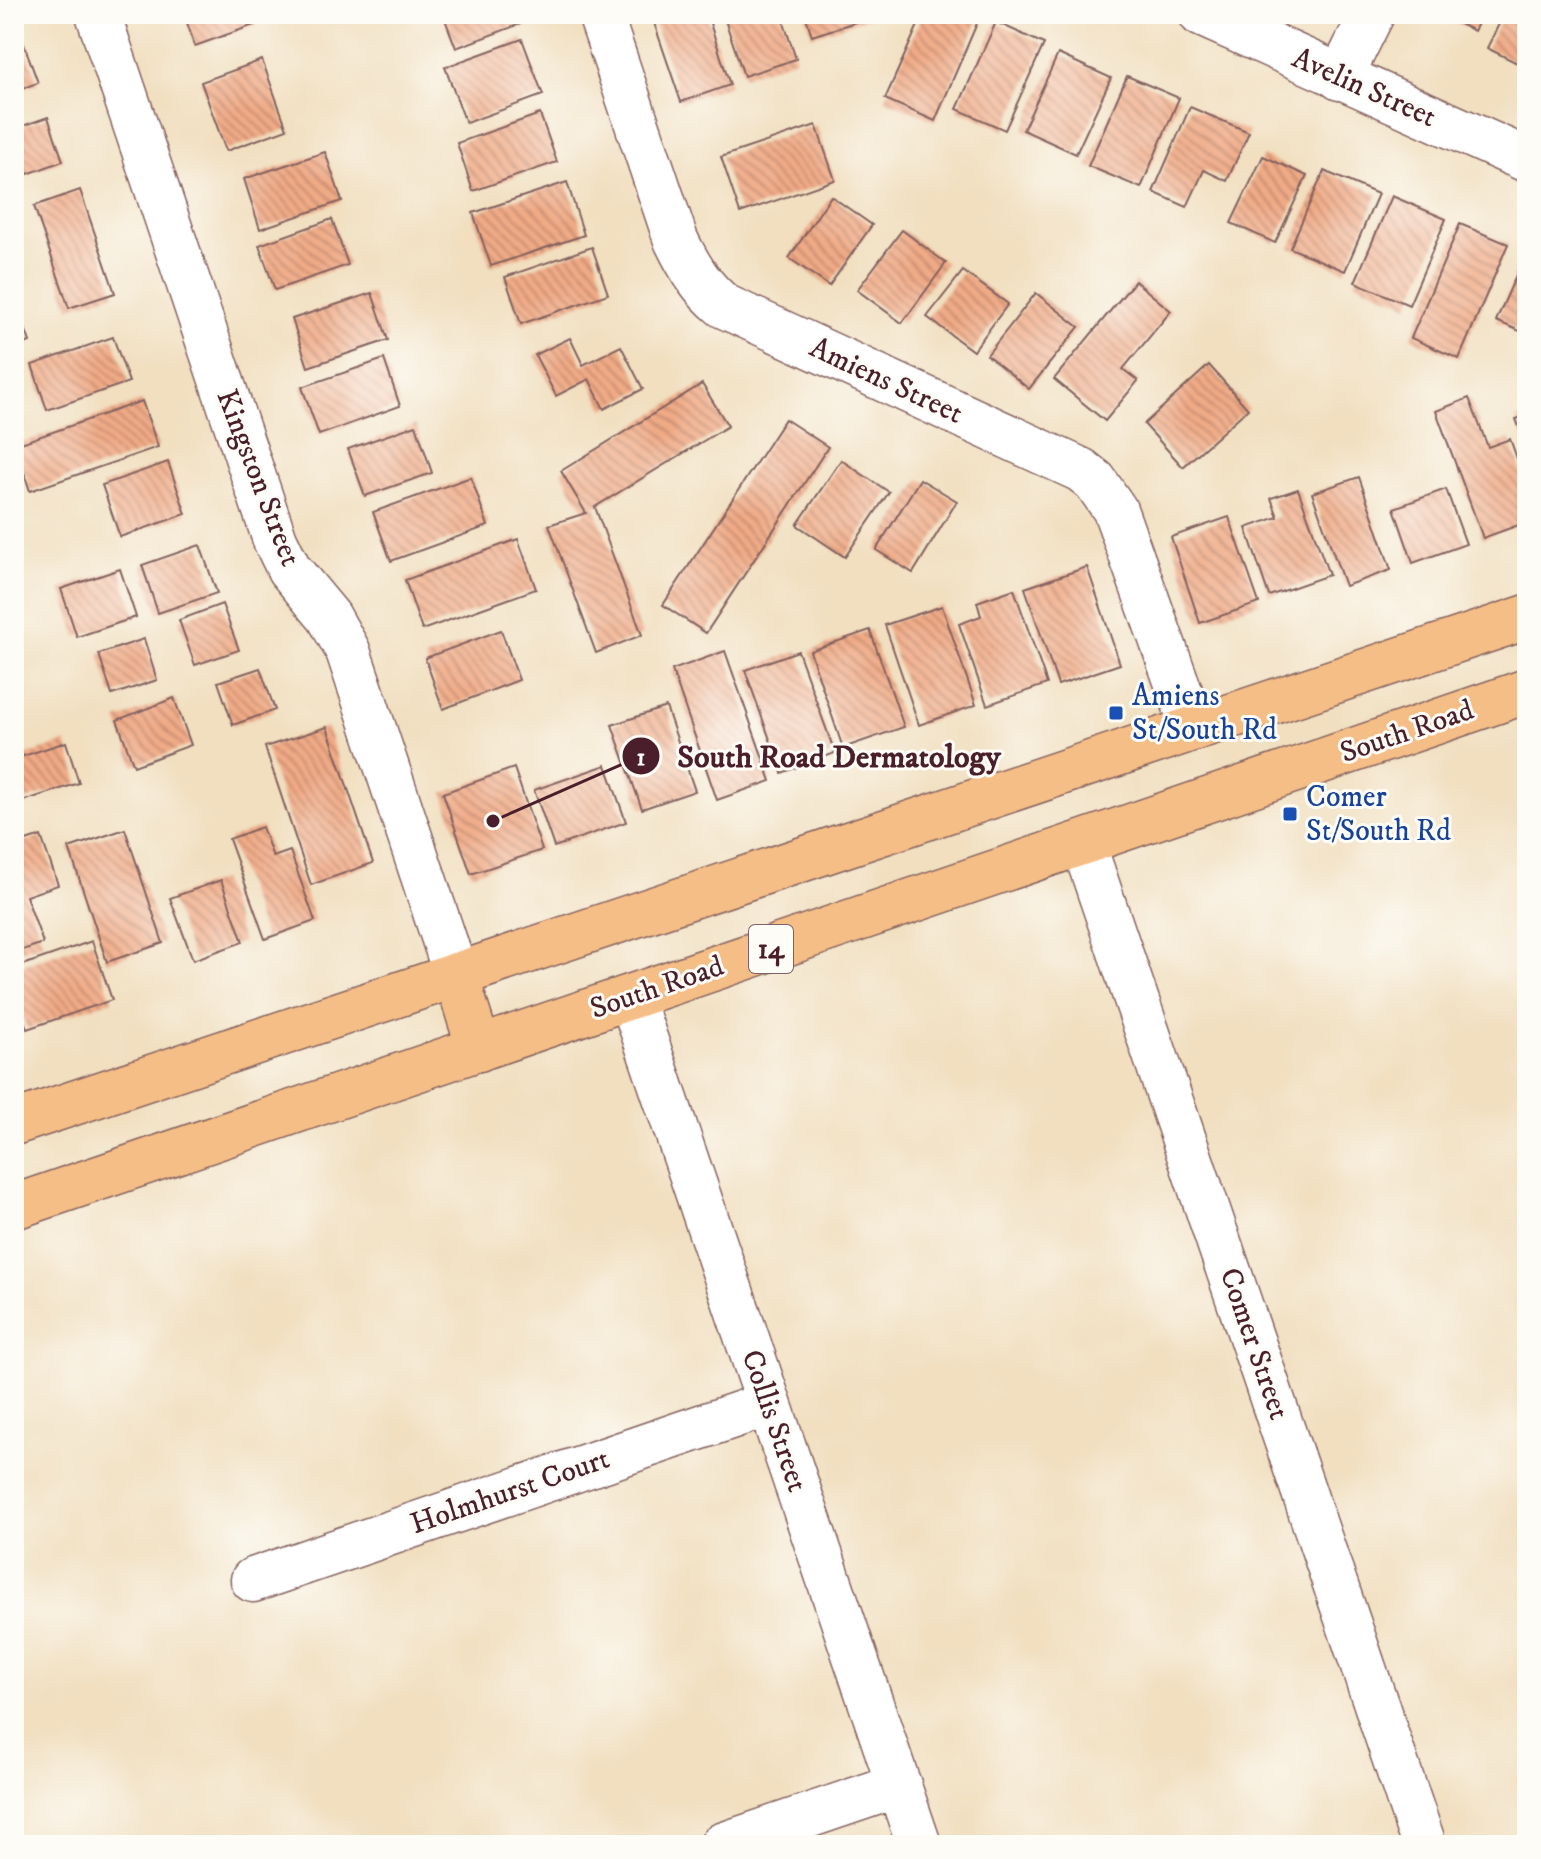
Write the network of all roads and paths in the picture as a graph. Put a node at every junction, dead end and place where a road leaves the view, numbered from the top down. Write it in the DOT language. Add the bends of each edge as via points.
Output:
graph roads {
  1 [pos="98,14"];
  2 [pos="600,14"];
  3 [pos="1201,14"];
  4 [pos="1372,14"];
  5 [pos="1340,78"];
  6 [pos="1527,160"];
  7 [pos="1527,617"];
  8 [pos="1527,691"];
  9 [pos="1193,728"];
  10 [pos="1083,843"];
  11 [pos="456,975"];
  12 [pos="631,997"];
  13 [pos="479,1049"];
  14 [pos="14,1123"];
  15 [pos="14,1207"];
  16 [pos="768,1404"];
  17 [pos="253,1580"];
  18 [pos="899,1785"];
  19 [pos="722,1845"];
  20 [pos="919,1845"];
  21 [pos="1424,1845"];
  1 -- 11 [label="street, Kingston Street" via="269,524 283,560 329,617 348,651"];
  2 -- 9 [label="street, Amiens Street" via="676,240 707,292 724,306 1095,481 1115,510"];
  3 -- 5 [label="street, Avelin Street"];
  4 -- 5 [label="street"];
  5 -- 6 [label="street, Avelin Street"];
  7 -- 9 [label="main road"];
  8 -- 10 [label="main road, South Road / 14"];
  9 -- 11 [label="main road"];
  10 -- 12 [label="main road, South Road / 14"];
  10 -- 21 [label="street, Comer Street"];
  11 -- 13 [label="main road"];
  11 -- 14 [label="main road"];
  12 -- 13 [label="main road, South Road / 14"];
  12 -- 16 [label="street, Collis Street"];
  13 -- 15 [label="main road, South Road / 14"];
  16 -- 17 [label="street, Holmhurst Court"];
  16 -- 18 [label="street, Collis Street"];
  18 -- 19 [label="street"];
  18 -- 20 [label="street, Collis Street"];
}
